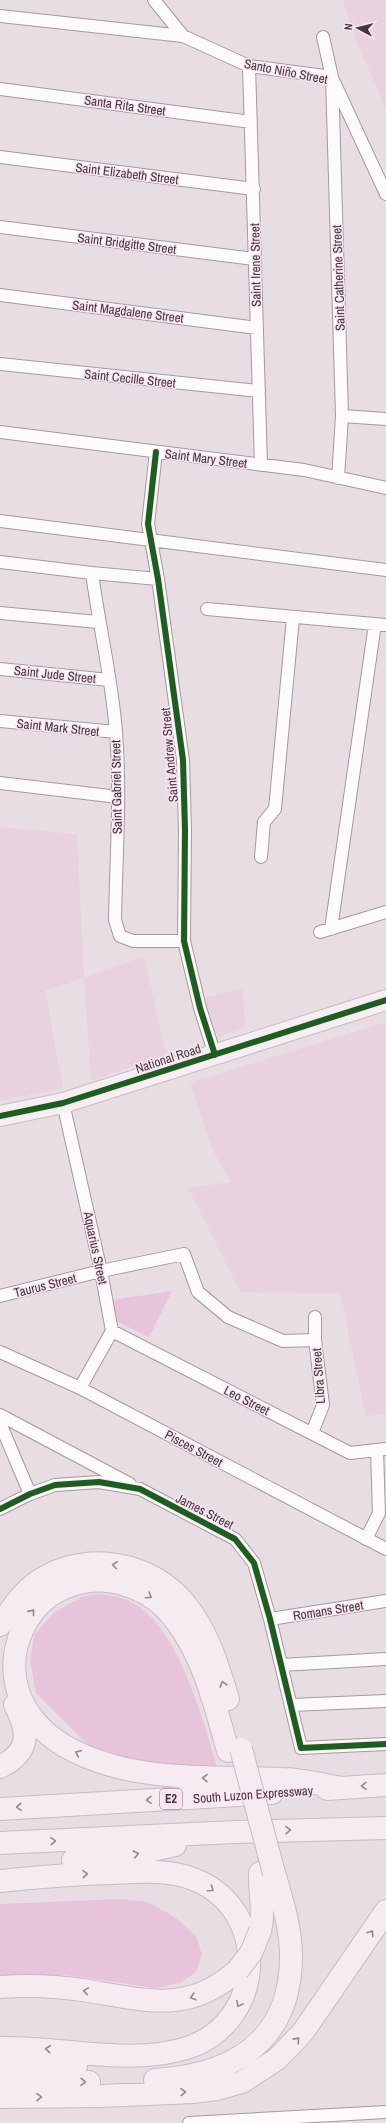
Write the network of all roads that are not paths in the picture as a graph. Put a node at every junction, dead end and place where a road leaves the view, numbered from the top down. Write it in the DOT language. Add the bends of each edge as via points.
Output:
graph roads {
  1 [pos="154,0"];
  2 [pos="0,16"];
  3 [pos="183,36"];
  4 [pos="323,37"];
  5 [pos="249,66"];
  6 [pos="332,77"];
  7 [pos="0,88"];
  8 [pos="251,122"];
  9 [pos="0,157"];
  10 [pos="254,189"];
  11 [pos="386,194"];
  12 [pos="0,227"];
  13 [pos="254,259"];
  14 [pos="0,295"];
  15 [pos="257,328"];
  16 [pos="0,364"];
  17 [pos="259,391"];
  18 [pos="342,416"];
  19 [pos="386,419"];
  20 [pos="0,432"];
  21 [pos="156,452"];
  22 [pos="261,465"];
  23 [pos="338,478"];
  24 [pos="386,488"];
  25 [pos="0,521"];
  26 [pos="152,540"];
  27 [pos="0,562"];
  28 [pos="386,570"];
  29 [pos="92,573"];
  30 [pos="158,579"];
  31 [pos="207,609"];
  32 [pos="0,613"];
  33 [pos="293,618"];
  34 [pos="98,622"];
  35 [pos="381,624"];
  36 [pos="0,669"];
  37 [pos="110,680"];
  38 [pos="0,721"];
  39 [pos="116,732"];
  40 [pos="0,783"];
  41 [pos="118,798"];
  42 [pos="261,857"];
  43 [pos="386,912"];
  44 [pos="184,941"];
  45 [pos="386,1000"];
  46 [pos="215,1055"];
  47 [pos="63,1102"];
  48 [pos="0,1116"];
  49 [pos="101,1271"];
  50 [pos="0,1296"];
  51 [pos="315,1317"];
  52 [pos="112,1331"];
  53 [pos="315,1340"];
  54 [pos="0,1352"];
  55 [pos="80,1388"];
  56 [pos="0,1415"];
  57 [pos="0,1423"];
  58 [pos="312,1433"];
  59 [pos="381,1449"];
  60 [pos="140,1489"];
  61 [pos="30,1494"];
  62 [pos="0,1509"];
  63 [pos="383,1512"];
  64 [pos="366,1539"];
  65 [pos="386,1549"];
  66 [pos="386,1601"];
  67 [pos="270,1619"];
  68 [pos="0,1625"];
  69 [pos="18,1640"];
  70 [pos="386,1659"];
  71 [pos="281,1665"];
  72 [pos="386,1701"];
  73 [pos="291,1705"];
  74 [pos="386,1744"];
  75 [pos="234,1750"];
  76 [pos="0,1767"];
  77 [pos="386,1785"];
  78 [pos="342,1788"];
  79 [pos="0,1808"];
  80 [pos="386,1828"];
  81 [pos="235,1832"];
  82 [pos="0,1843"];
  83 [pos="0,1867"];
  84 [pos="267,1873"];
  85 [pos="0,1875"];
  86 [pos="46,1876"];
  87 [pos="0,1881"];
  88 [pos="386,1911"];
  89 [pos="0,1987"];
  90 [pos="0,2048"];
  91 [pos="0,2065"];
  92 [pos="0,2082"];
  93 [pos="0,2097"];
  94 [pos="386,2112"];
  95 [pos="259,2120"];
  96 [pos="189,2123"];
  1 -- 3 [label="street"];
  2 -- 3 [label="street, Santo Niño Street"];
  3 -- 5 [label="street, Santo Niño Street"];
  4 -- 6 [label="street"];
  5 -- 6 [label="street, Santo Niño Street"];
  5 -- 8 [label="street, Saint Irene Street"];
  6 -- 11 [label="street, Santo Niño Street"];
  6 -- 18 [label="street, Saint Catherine Street"];
  7 -- 8 [label="street, Santa Rita Street"];
  8 -- 10 [label="street, Saint Irene Street"];
  9 -- 10 [label="street, Saint Elizabeth Street"];
  10 -- 13 [label="street, Saint Irene Street"];
  12 -- 13 [label="street, Saint Bridgitte Street"];
  13 -- 15 [label="street, Saint Irene Street"];
  14 -- 15 [label="street, Saint Magdalene Street"];
  15 -- 17 [label="street, Saint Irene Street"];
  16 -- 17 [label="street, Saint Cecille Street"];
  17 -- 22 [label="street, Saint Irene Street"];
  18 -- 19 [label="street"];
  18 -- 23 [label="street, Saint Catherine Street"];
  20 -- 21 [label="street, Saint Mary Street"];
  21 -- 22 [label="street, Saint Mary Street"];
  21 -- 26 [label="street, Saint Andrew Street" via="148,524"];
  22 -- 23 [label="street, Saint Mary Street" via="304,470"];
  23 -- 24 [label="street, Saint Mary Street"];
  25 -- 26 [label="street"];
  26 -- 28 [label="street"];
  26 -- 30 [label="street, Saint Andrew Street"];
  27 -- 29 [label="street"];
  29 -- 30 [label="street"];
  29 -- 34 [label="street, Saint Gabriel Street"];
  30 -- 44 [label="street, Saint Andrew Street" via="183,760"];
  31 -- 33 [label="street"];
  32 -- 34 [label="street"];
  33 -- 35 [label="street"];
  33 -- 42 [label="street" via="275,809 264,822"];
  34 -- 37 [label="street, Saint Gabriel Street"];
  35 -- 43 [label="street" via="326,930"];
  36 -- 37 [label="street, Saint Jude Street"];
  37 -- 39 [label="street, Saint Gabriel Street"];
  38 -- 39 [label="street, Saint Mark Street"];
  39 -- 41 [label="street, Saint Gabriel Street"];
  40 -- 41 [label="street"];
  41 -- 44 [label="street, Saint Gabriel Street" via="115,920 120,936 133,941"];
  44 -- 46 [label="street, Saint Andrew Street" via="200,1008"];
  45 -- 46 [label="highway, National Road"];
  46 -- 47 [label="highway, National Road"];
  47 -- 48 [label="highway, National Road"];
  47 -- 49 [label="street, Aquarius Street"];
  49 -- 50 [label="street, Taurus Street"];
  49 -- 52 [label="street, Aquarius Street"];
  49 -- 53 [label="street, Taurus Street" via="184,1254 198,1292 228,1317 283,1341"];
  51 -- 53 [label="street, Libra Street"];
  52 -- 55 [label="street"];
  52 -- 58 [label="street, Leo Street"];
  53 -- 58 [label="street, Libra Street" via="322,1405"];
  54 -- 55 [label="street, Pisces Street"];
  55 -- 64 [label="street, Pisces Street"];
  56 -- 60 [label="street"];
  57 -- 61 [label="street"];
  58 -- 59 [label="street, Leo Street" via="350,1453"];
  59 -- 63 [label="street"];
  60 -- 61 [label="street, James Street" via="99,1482 55,1484"];
  60 -- 67 [label="street, James Street" via="236,1539 254,1563"];
  61 -- 62 [label="street, James Street"];
  63 -- 64 [label="street"];
  64 -- 65 [label="street, Pisces Street"];
  66 -- 67 [label="street, Romans Street"];
  67 -- 71 [label="street, James Street"];
  75 -- 68 [label="highway, one-way" via="218,1667 201,1627 180,1597 147,1574 120,1566 96,1563 64,1568 39,1580 30,1588"];
  69 -- 75 [label="highway, one-way" via="34,1610 50,1596 67,1587 85,1581 104,1580 125,1584 146,1593 165,1608 191,1646"];
  69 -- 76 [label="highway" via="9,1658 7,1676 12,1700 24,1721 25,1738 16,1756"];
  78 -- 69 [label="highway, one-way" via="284,1778 203,1778 156,1774 98,1761 74,1751 52,1738 22,1700 18,1691 15,1666"];
  70 -- 71 [label="street"];
  71 -- 73 [label="street, James Street"];
  72 -- 73 [label="street"];
  73 -- 74 [label="street, James Street" via="301,1748"];
  75 -- 84 [label="highway"];
  77 -- 78 [label="highway, South Luzon Expressway / E2, one-way"];
  78 -- 79 [label="highway, South Luzon Expressway / E2, one-way"];
  81 -- 80 [label="highway, one-way"];
  82 -- 81 [label="highway, one-way"];
  83 -- 81 [label="highway, one-way" via="126,1856"];
  84 -- 89 [label="highway, one-way, bridge" via="259,1886 263,1914 260,1931 251,1953 227,1980 206,1992 172,2001 55,1987"];
  84 -- 91 [label="highway" via="281,1946 281,1973 265,2018 244,2042 208,2061 170,2067"];
  92 -- 84 [label="highway, one-way" via="168,2080 218,2069 249,2051 268,2032 280,2013 290,1974 289,1931"];
  85 -- 86 [label="highway"];
  86 -- 87 [label="highway"];
  86 -- 90 [label="highway, one-way" via="160,1872 184,1876 202,1883 228,1905 244,1931 250,1962 246,1990 237,2009 224,2025 201,2041 172,2052 142,2055 24,2047"];
  93 -- 88 [label="highway, one-way" via="192,2092 242,2082 277,2059 304,2032"];
  94 -- 95 [label="street"];
  95 -- 96 [label="street"];
}
